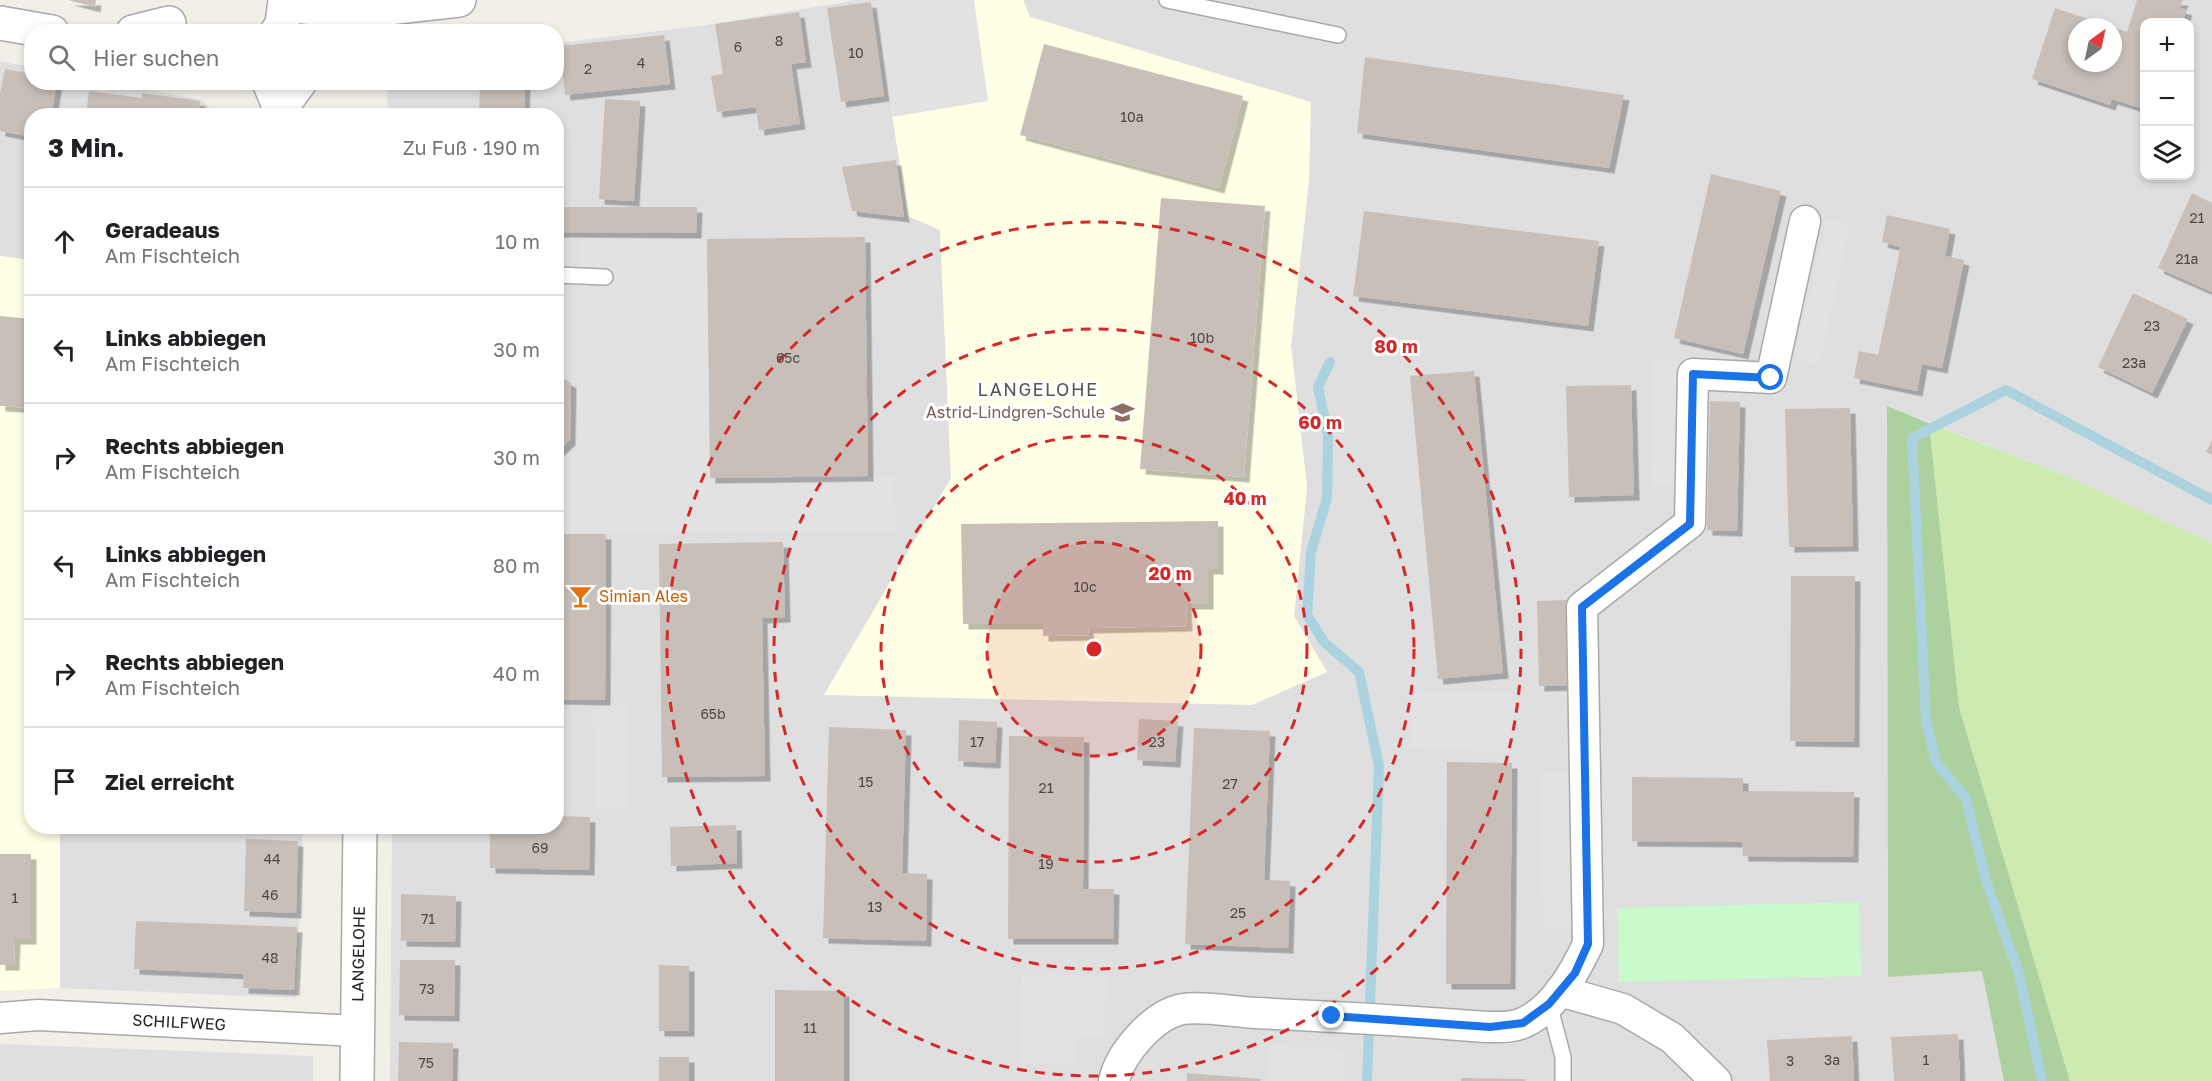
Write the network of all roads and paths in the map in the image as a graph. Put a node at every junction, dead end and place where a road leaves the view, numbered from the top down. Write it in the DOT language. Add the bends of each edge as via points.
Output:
graph roads {
  1 [pos="459,0"];
  2 [pos="1167,0"];
  3 [pos="283,12"];
  4 [pos="170,18"];
  5 [pos="345,22"];
  6 [pos="0,23"];
  7 [pos="154,24"];
  8 [pos="24,27"];
  9 [pos="1338,34"];
  10 [pos="291,90"];
  11 [pos="277,102"];
  12 [pos="1805,221"];
  13 [pos="564,275"];
  14 [pos="605,277"];
  15 [pos="360,834"];
  16 [pos="1554,997"];
  17 [pos="0,1018"];
  18 [pos="357,1031"];
  19 [pos="357,1081"];
  20 [pos="1114,1081"];
  21 [pos="1563,1081"];
  22 [pos="1716,1081"];
  1 -- 5 [label="street"];
  2 -- 9 [label="lane"];
  3 -- 5 [label="street"];
  4 -- 7 [label="street"];
  6 -- 8 [label="street"];
  10 -- 11 [label="street"];
  12 -- 16 [label="street" via="1771,378 1693,374 1690,524 1582,607 1588,944 1575,973"];
  13 -- 14 [label="lane"];
  15 -- 18 [label="street, LANGELOHE"];
  16 -- 20 [label="street" via="1523,1023 1490,1027 1183,1009 1154,1021 1137,1041"];
  16 -- 21 [label="lane"];
  16 -- 22 [label="street" via="1623,1009 1672,1038"];
  17 -- 18 [label="street, SCHILFWEG" via="38,1016"];
  18 -- 19 [label="street, LANGELOHE"];
}
